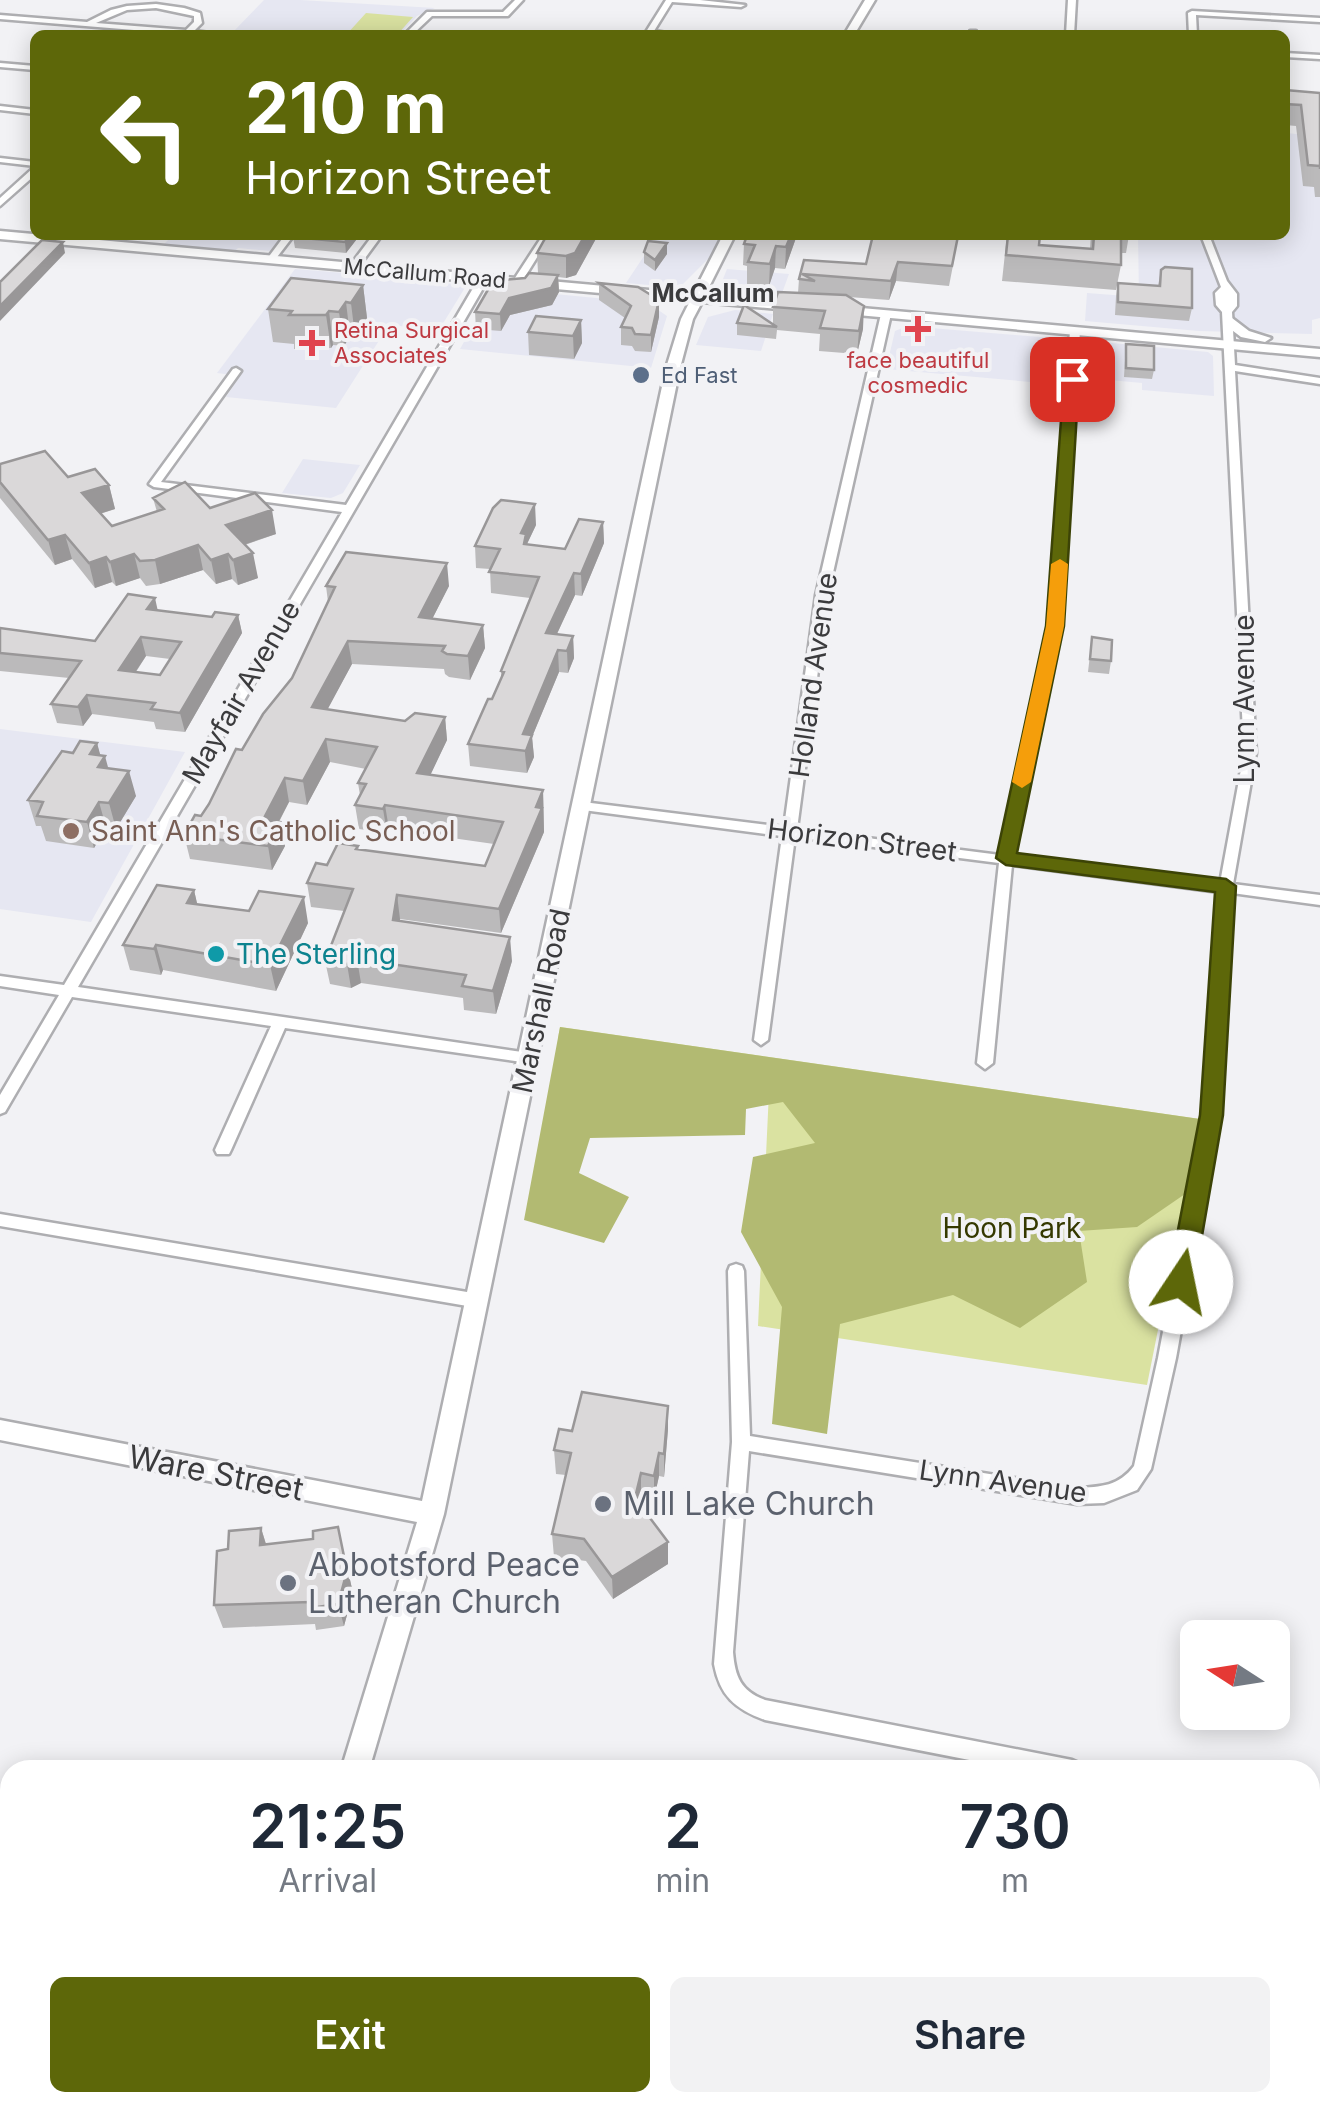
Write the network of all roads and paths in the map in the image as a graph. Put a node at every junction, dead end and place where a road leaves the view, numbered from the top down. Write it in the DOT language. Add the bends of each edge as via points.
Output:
graph roads {
  1 [pos="446,0"];
  2 [pos="520,0"];
  3 [pos="670,0"];
  4 [pos="870,0"];
  5 [pos="1072,0"];
  6 [pos="741,4"];
  7 [pos="1182,9"];
  8 [pos="436,12"];
  9 [pos="1192,12"];
  10 [pos="0,18"];
  11 [pos="1320,20"];
  12 [pos="89,24"];
  13 [pos="163,30"];
  14 [pos="190,30"];
  15 [pos="412,30"];
  16 [pos="651,30"];
  17 [pos="852,30"];
  18 [pos="1070,30"];
  19 [pos="1193,30"];
  20 [pos="1290,55"];
  21 [pos="1320,57"];
  22 [pos="0,65"];
  23 [pos="30,68"];
  24 [pos="0,108"];
  25 [pos="30,111"];
  26 [pos="0,160"];
  27 [pos="30,167"];
  28 [pos="30,173"];
  29 [pos="0,203"];
  30 [pos="0,235"];
  31 [pos="30,238"];
  32 [pos="54,240"];
  33 [pos="286,240"];
  34 [pos="374,240"];
  35 [pos="544,240"];
  36 [pos="727,240"];
  37 [pos="1208,240"];
  38 [pos="271,260"];
  39 [pos="354,267"];
  40 [pos="484,278"];
  41 [pos="518,282"];
  42 [pos="646,293"];
  43 [pos="696,298"];
  44 [pos="752,303"];
  45 [pos="813,308"];
  46 [pos="831,310"];
  47 [pos="886,314"];
  48 [pos="1227,316"];
  49 [pos="687,319"];
  50 [pos="1074,331"];
  51 [pos="1313,344"];
  52 [pos="1229,345"];
  53 [pos="1268,348"];
  54 [pos="1320,353"];
  55 [pos="1230,367"];
  56 [pos="236,371"];
  57 [pos="1320,381"];
  58 [pos="348,508"];
  59 [pos="582,806"];
  60 [pos="791,831"];
  61 [pos="1006,858"];
  62 [pos="1226,886"];
  63 [pos="1320,900"];
  64 [pos="0,981"];
  65 [pos="67,991"];
  66 [pos="280,1023"];
  67 [pos="760,1040"];
  68 [pos="529,1058"];
  69 [pos="985,1063"];
  70 [pos="0,1108"];
  71 [pos="223,1150"];
  72 [pos="0,1220"];
  73 [pos="736,1272"];
  74 [pos="479,1302"];
  75 [pos="0,1430"];
  76 [pos="741,1442"];
  77 [pos="432,1514"];
  78 [pos="358,1760"];
  79 [pos="1021,1760"];
  1 -- 8 [label="street"];
  2 -- 8 [label="street" via="506,15"];
  3 -- 6 [label="street"];
  3 -- 16 [label="street"];
  4 -- 17 [label="main road"];
  5 -- 18 [label="street"];
  7 -- 9 [label="street"];
  8 -- 15 [label="street"];
  9 -- 11 [label="street"];
  9 -- 19 [label="street"];
  10 -- 12 [label="street"];
  12 -- 13 [label="street"];
  12 -- 14 [label="street" via="114,10 162,7 197,15"];
  20 -- 21 [label="street"];
  22 -- 23 [label="street"];
  24 -- 25 [label="street"];
  26 -- 27 [label="street"];
  28 -- 29 [label="street"];
  30 -- 31 [label="main road, McCallum Road"];
  32 -- 38 [label="main road, McCallum Road"];
  33 -- 38 [label="street"];
  34 -- 39 [label="street"];
  35 -- 41 [label="street"];
  36 -- 43 [label="main road, Marshall Road"];
  37 -- 48 [label="street, Lynn Avenue"];
  38 -- 39 [label="main road, McCallum Road"];
  39 -- 40 [label="main road, McCallum Road"];
  40 -- 41 [label="main road, McCallum Road"];
  40 -- 58 [label="street, Mayfair Avenue"];
  41 -- 42 [label="main road, McCallum Road"];
  42 -- 43 [label="main road, McCallum Road"];
  42 -- 49 [label="main road"];
  43 -- 44 [label="main road, McCallum Road"];
  43 -- 49 [label="main road, Marshall Road"];
  44 -- 45 [label="main road, McCallum Road"];
  44 -- 49 [label="main road"];
  46 -- 47 [label="main road"];
  47 -- 50 [label="main road"];
  47 -- 60 [label="street, Holland Avenue" via="822,594"];
  48 -- 51 [label="main road" via="1246,334"];
  48 -- 52 [label="street, Lynn Avenue"];
  49 -- 59 [label="main road, Marshall Road"];
  50 -- 52 [label="main road"];
  50 -- 61 [label="street" via="1055,626"];
  51 -- 53 [label="main road"];
  52 -- 53 [label="main road"];
  52 -- 55 [label="street, Lynn Avenue"];
  53 -- 54 [label="main road"];
  55 -- 57 [label="street"];
  55 -- 62 [label="street, Lynn Avenue" via="1250,753"];
  56 -- 58 [label="street" via="154,484"];
  58 -- 65 [label="street, Mayfair Avenue"];
  59 -- 60 [label="street, Horizon Street"];
  59 -- 68 [label="main road, Marshall Road"];
  60 -- 61 [label="street, Horizon Street"];
  60 -- 67 [label="street, Holland Avenue"];
  61 -- 62 [label="street, Horizon Street"];
  61 -- 69 [label="street"];
  62 -- 63 [label="street, Horizon Street"];
  62 -- 76 [label="street, Lynn Avenue" via="1212,1115 1148,1447 1131,1484 1104,1496 1077,1496"];
  64 -- 65 [label="street"];
  65 -- 66 [label="street"];
  65 -- 70 [label="street, Mayfair Avenue"];
  66 -- 68 [label="street"];
  66 -- 71 [label="street"];
  68 -- 74 [label="main road, Marshall Road"];
  72 -- 74 [label="street"];
  73 -- 76 [label="street"];
  74 -- 77 [label="main road, Marshall Road"];
  75 -- 77 [label="main road, Ware Street"];
  76 -- 79 [label="street" via="724,1652 730,1690 742,1703 765,1710"];
  77 -- 78 [label="main road, Marshall Road"];
}
